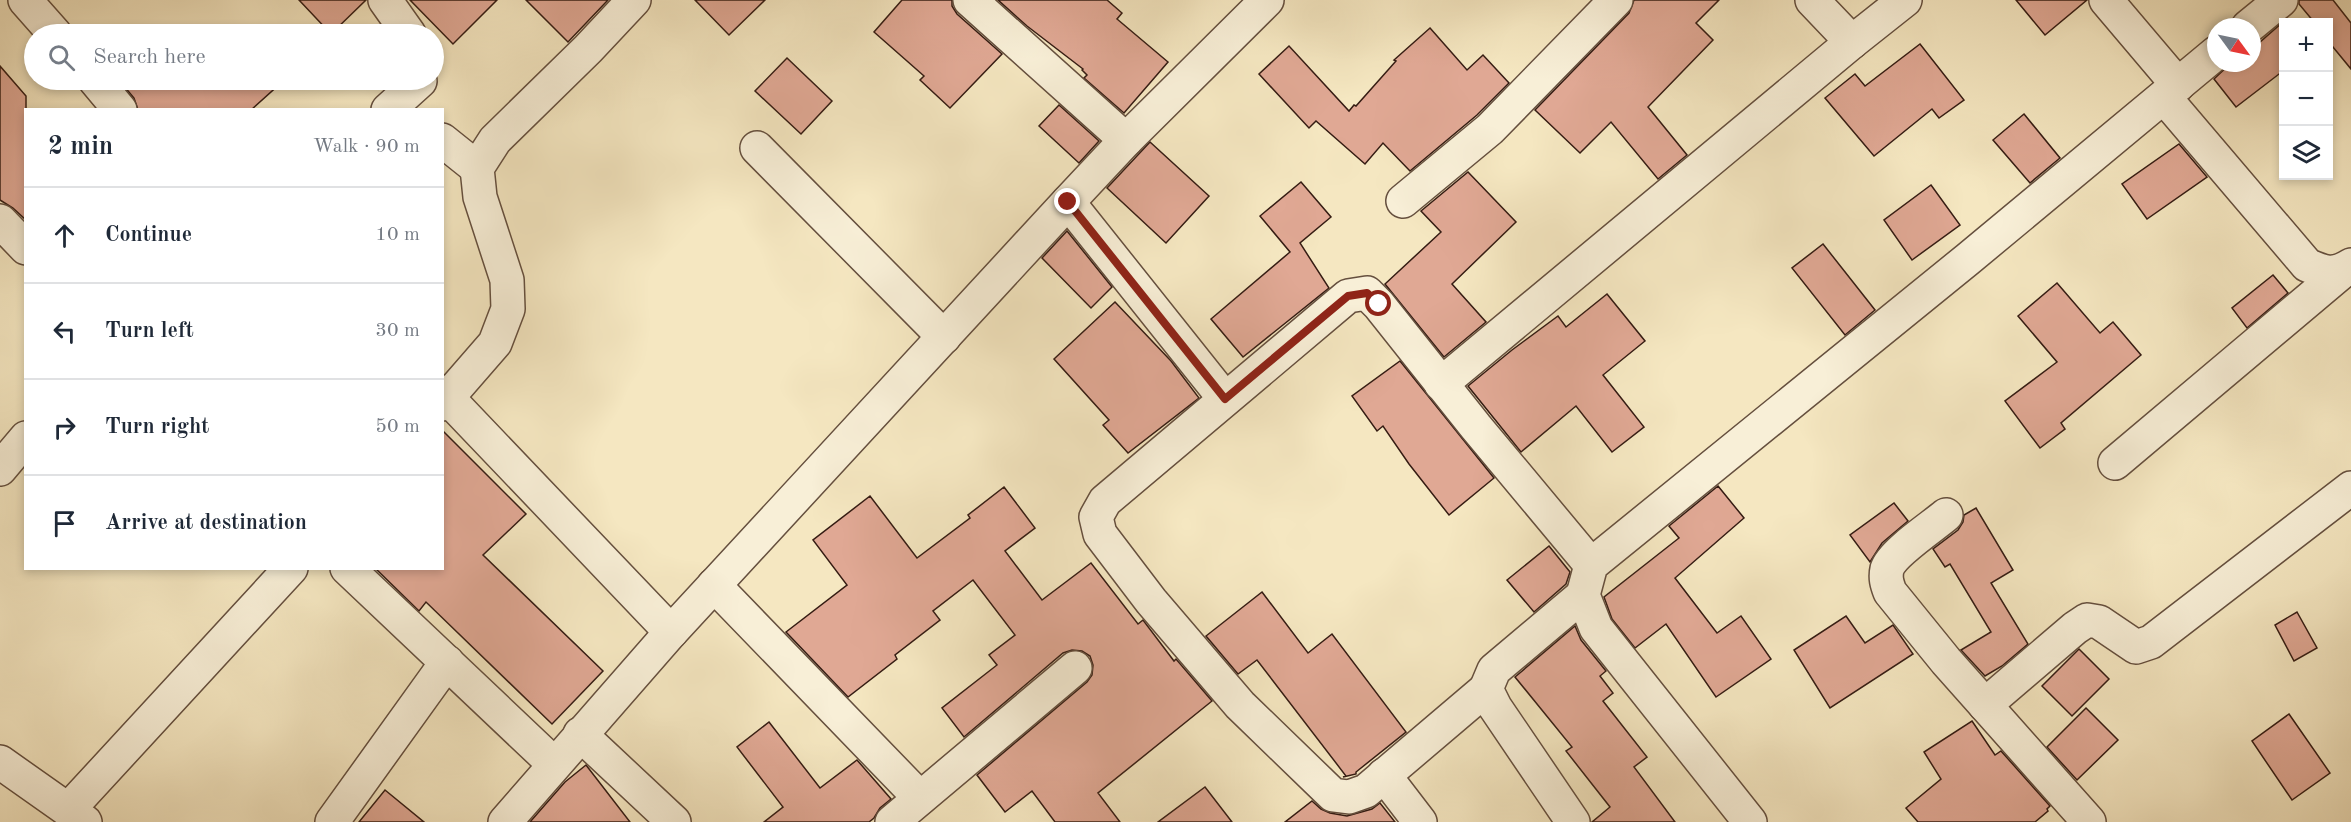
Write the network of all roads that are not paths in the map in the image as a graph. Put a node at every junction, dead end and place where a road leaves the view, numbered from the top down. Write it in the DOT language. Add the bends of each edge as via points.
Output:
graph roads {
  1 [pos="25,0"];
  2 [pos="385,0"];
  3 [pos="634,0"];
  4 [pos="970,0"];
  5 [pos="1267,0"];
  6 [pos="1617,0"];
  7 [pos="1812,0"];
  8 [pos="1905,0"];
  9 [pos="2106,0"];
  10 [pos="2281,0"];
  11 [pos="2259,18"];
  12 [pos="46,24"];
  13 [pos="402,24"];
  14 [pos="1852,42"];
  15 [pos="2207,61"];
  16 [pos="103,90"];
  17 [pos="421,90"];
  18 [pos="2171,91"];
  19 [pos="118,108"];
  20 [pos="391,108"];
  21 [pos="1125,140"];
  22 [pos="444,142"];
  23 [pos="757,148"];
  24 [pos="477,168"];
  25 [pos="1403,201"];
  26 [pos="1068,202"];
  27 [pos="0,221"];
  28 [pos="24,246"];
  29 [pos="2347,267"];
  30 [pos="944,337"];
  31 [pos="1441,384"];
  32 [pos="444,398"];
  33 [pos="1225,399"];
  34 [pos="24,440"];
  35 [pos="2115,463"];
  36 [pos="0,469"];
  37 [pos="2351,488"];
  38 [pos="1946,515"];
  39 [pos="289,570"];
  40 [pos="349,570"];
  41 [pos="1587,580"];
  42 [pos="714,585"];
  43 [pos="671,632"];
  44 [pos="447,662"];
  45 [pos="1075,668"];
  46 [pos="1486,688"];
  47 [pos="1985,705"];
  48 [pos="580,734"];
  49 [pos="0,762"];
  50 [pos="554,764"];
  51 [pos="1384,775"];
  52 [pos="920,798"];
  53 [pos="77,816"];
  54 [pos="332,822"];
  55 [pos="505,822"];
  56 [pos="674,822"];
  57 [pos="892,822"];
  58 [pos="1420,822"];
  59 [pos="1573,822"];
  60 [pos="1750,822"];
  61 [pos="2089,822"];
  1 -- 12 [label="street"];
  2 -- 13 [label="street"];
  3 -- 24 [label="street" via="495,140"];
  4 -- 21 [label="street"];
  5 -- 21 [label="street"];
  6 -- 25 [label="street" via="1490,129"];
  7 -- 14 [label="street"];
  8 -- 14 [label="street"];
  9 -- 18 [label="street"];
  10 -- 11 [label="street"];
  14 -- 31 [label="street"];
  15 -- 18 [label="street"];
  16 -- 19 [label="street"];
  17 -- 20 [label="street"];
  18 -- 29 [label="street" via="2307,266 2326,273"];
  18 -- 41 [label="street"];
  21 -- 26 [label="street"];
  22 -- 24 [label="street"];
  23 -- 30 [label="street"];
  24 -- 32 [label="street" via="480,197 507,280 508,309 495,343"];
  26 -- 30 [label="street"];
  26 -- 33 [label="street"];
  27 -- 28 [label="street"];
  29 -- 35 [label="street"];
  30 -- 42 [label="street"];
  31 -- 33 [label="street" via="1367,293 1348,296"];
  31 -- 41 [label="street"];
  32 -- 43 [label="street"];
  33 -- 51 [label="street" via="1105,501 1096,517 1100,534 1240,705 1333,795 1349,797 1366,790"];
  34 -- 36 [label="street"];
  37 -- 47 [label="street" via="2151,642 2136,647 2099,622 2087,620"];
  38 -- 47 [label="street" via="1897,556 1887,567 1886,580 1890,592"];
  39 -- 53 [label="street"];
  40 -- 44 [label="street"];
  41 -- 46 [label="street" via="1494,670"];
  41 -- 60 [label="street" via="1596,628"];
  42 -- 43 [label="street"];
  42 -- 52 [label="street"];
  43 -- 48 [label="street"];
  44 -- 50 [label="street"];
  44 -- 54 [label="street"];
  45 -- 52 [label="street"];
  46 -- 51 [label="street"];
  46 -- 59 [label="street" via="1494,707"];
  47 -- 61 [label="street"];
  48 -- 50 [label="street"];
  48 -- 56 [label="street"];
  49 -- 53 [label="street"];
  50 -- 55 [label="street"];
  51 -- 58 [label="street"];
  52 -- 57 [label="street"];
}
